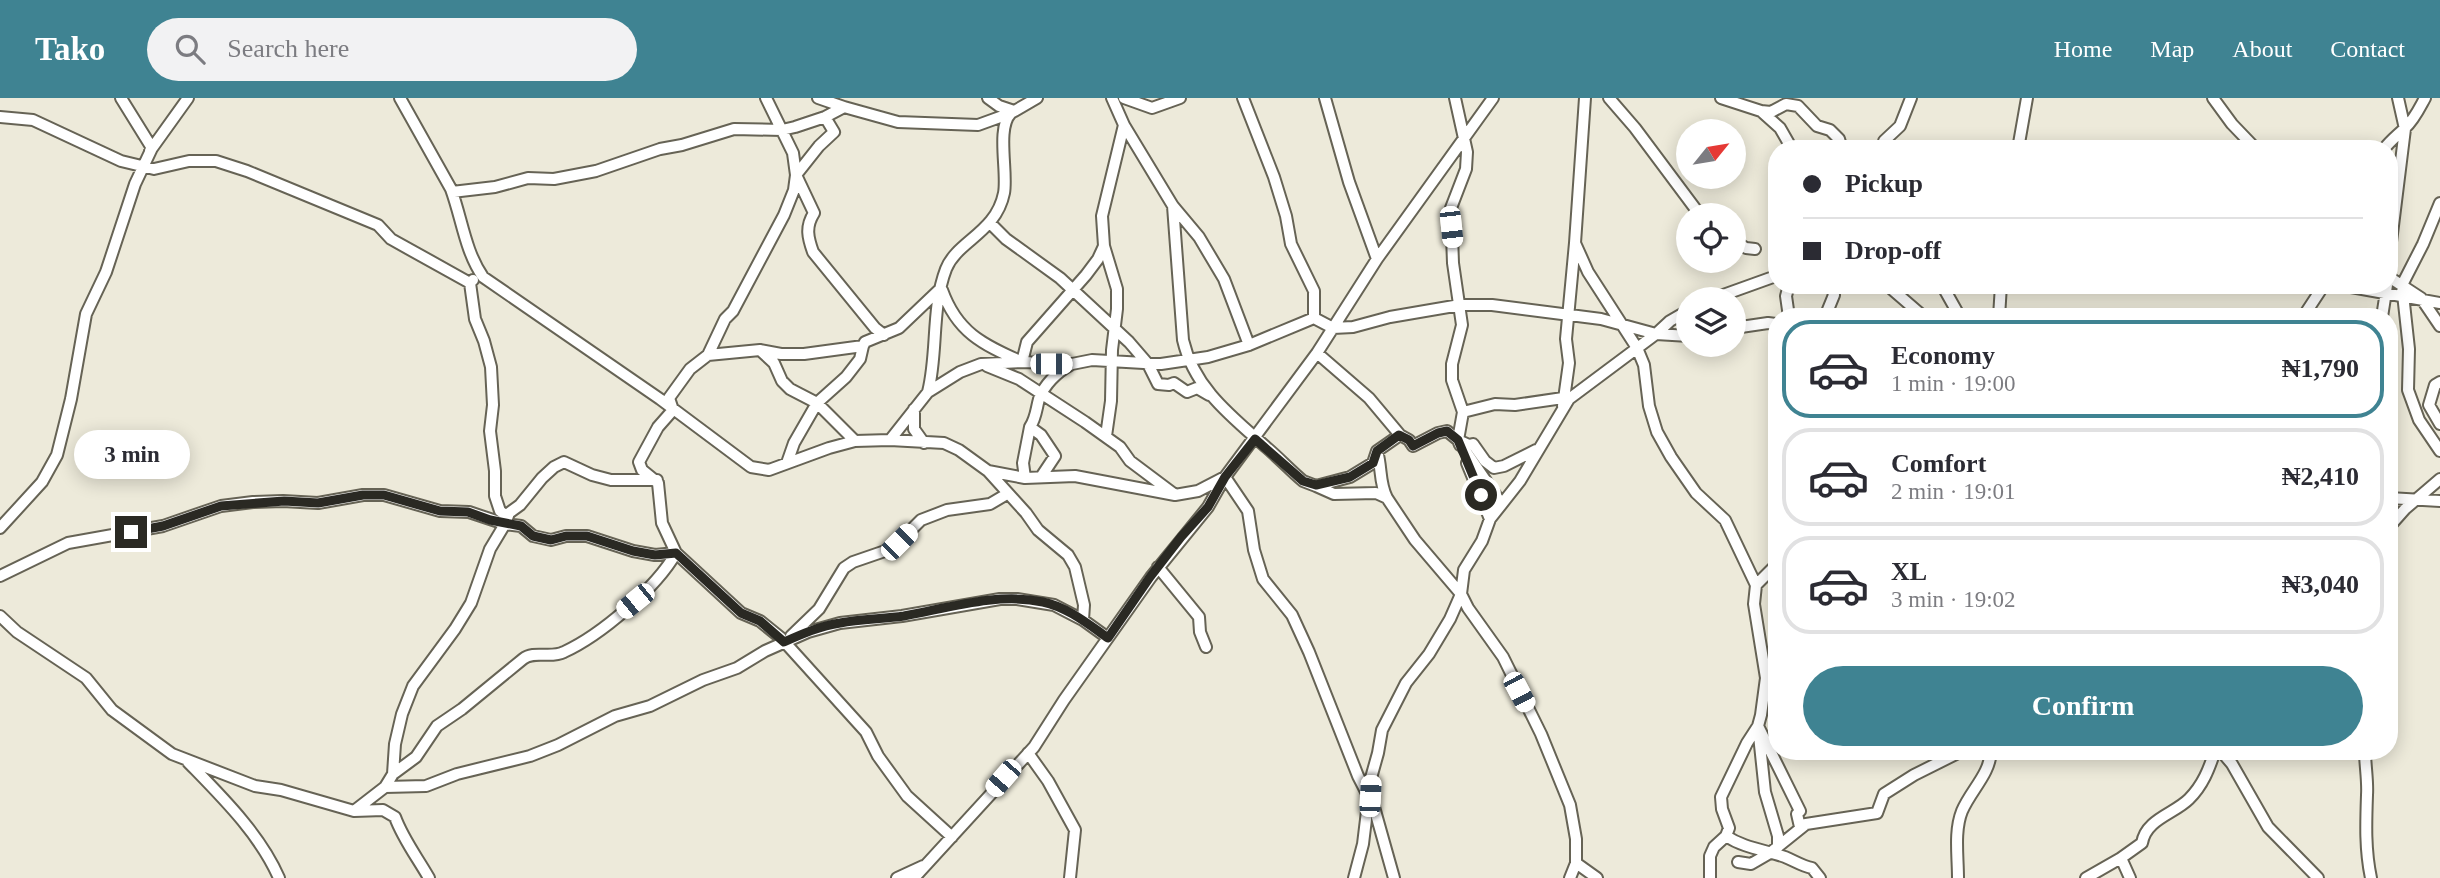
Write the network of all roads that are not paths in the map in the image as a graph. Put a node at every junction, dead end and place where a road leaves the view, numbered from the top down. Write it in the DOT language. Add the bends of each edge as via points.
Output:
graph roads {
  1 [pos="121,98"];
  2 [pos="188,98"];
  3 [pos="400,98"];
  4 [pos="766,98"];
  5 [pos="818,98"];
  6 [pos="988,98"];
  7 [pos="1037,98"];
  8 [pos="1112,98"];
  9 [pos="1124,98"];
  10 [pos="1180,98"];
  11 [pos="1243,98"];
  12 [pos="1325,98"];
  13 [pos="1455,98"];
  14 [pos="1493,98"];
  15 [pos="1585,98"];
  16 [pos="1609,98"];
  17 [pos="1721,98"];
  18 [pos="1911,98"];
  19 [pos="2027,98"];
  20 [pos="2213,98"];
  21 [pos="2398,98"];
  22 [pos="2425,98"];
  23 [pos="1801,102"];
  24 [pos="844,107"];
  25 [pos="1761,111"];
  26 [pos="1012,112"];
  27 [pos="0,117"];
  28 [pos="825,117"];
  29 [pos="1124,125"];
  30 [pos="2405,129"];
  31 [pos="782,130"];
  32 [pos="1465,137"];
  33 [pos="1787,140"];
  34 [pos="1839,140"];
  35 [pos="1888,140"];
  36 [pos="2020,140"];
  37 [pos="2247,140"];
  38 [pos="2391,140"];
  39 [pos="152,148"];
  40 [pos="142,166"];
  41 [pos="796,175"];
  42 [pos="2398,185"];
  43 [pos="452,192"];
  44 [pos="1689,203"];
  45 [pos="2440,204"];
  46 [pos="1173,206"];
  47 [pos="990,223"];
  48 [pos="1575,243"];
  49 [pos="1104,246"];
  50 [pos="1746,248"];
  51 [pos="1755,249"];
  52 [pos="1377,259"];
  53 [pos="482,277"];
  54 [pos="1768,279"];
  55 [pos="470,283"];
  56 [pos="1745,287"];
  57 [pos="2398,287"];
  58 [pos="941,288"];
  59 [pos="1073,291"];
  60 [pos="2398,291"];
  61 [pos="2402,291"];
  62 [pos="1897,294"];
  63 [pos="2421,298"];
  64 [pos="2440,303"];
  65 [pos="1460,305"];
  66 [pos="1914,308"];
  67 [pos="1568,316"];
  68 [pos="1314,318"];
  69 [pos="1676,318"];
  70 [pos="1768,323"];
  71 [pos="1622,325"];
  72 [pos="1746,326"];
  73 [pos="2440,326"];
  74 [pos="1114,328"];
  75 [pos="1334,328"];
  76 [pos="1656,334"];
  77 [pos="884,335"];
  78 [pos="1676,335"];
  79 [pos="1249,345"];
  80 [pos="863,346"];
  81 [pos="1637,348"];
  82 [pos="760,350"];
  83 [pos="1317,353"];
  84 [pos="708,355"];
  85 [pos="1188,360"];
  86 [pos="1112,361"];
  87 [pos="1022,362"];
  88 [pos="981,364"];
  89 [pos="1072,364"];
  90 [pos="1148,364"];
  91 [pos="2440,382"];
  92 [pos="928,393"];
  93 [pos="1042,395"];
  94 [pos="1210,395"];
  95 [pos="817,403"];
  96 [pos="1563,403"];
  97 [pos="914,409"];
  98 [pos="673,410"];
  99 [pos="1463,412"];
  100 [pos="2440,424"];
  101 [pos="1030,427"];
  102 [pos="1399,435"];
  103 [pos="1106,436"];
  104 [pos="1255,439"];
  105 [pos="890,440"];
  106 [pos="1458,440"];
  107 [pos="855,441"];
  108 [pos="924,443"];
  109 [pos="1538,448"];
  110 [pos="1377,451"];
  111 [pos="2440,451"];
  112 [pos="788,463"];
  113 [pos="988,471"];
  114 [pos="1041,477"];
  115 [pos="1225,477"];
  116 [pos="1026,478"];
  117 [pos="2440,479"];
  118 [pos="657,480"];
  119 [pos="1316,485"];
  120 [pos="1007,494"];
  121 [pos="1175,495"];
  122 [pos="1387,498"];
  123 [pos="2398,498"];
  124 [pos="2418,498"];
  125 [pos="2440,501"];
  126 [pos="1501,503"];
  127 [pos="2398,518"];
  128 [pos="1490,519"];
  129 [pos="506,520"];
  130 [pos="0,528"];
  131 [pos="676,553"];
  132 [pos="1158,567"];
  133 [pos="1768,573"];
  134 [pos="0,576"];
  135 [pos="1756,585"];
  136 [pos="1461,594"];
  137 [pos="0,616"];
  138 [pos="1083,620"];
  139 [pos="1108,638"];
  140 [pos="784,642"];
  141 [pos="1206,647"];
  142 [pos="1758,726"];
  143 [pos="1768,746"];
  144 [pos="1028,753"];
  145 [pos="186,760"];
  146 [pos="1775,760"];
  147 [pos="1944,760"];
  148 [pos="1990,760"];
  149 [pos="2212,760"];
  150 [pos="2229,760"];
  151 [pos="2365,760"];
  152 [pos="393,774"];
  153 [pos="385,787"];
  154 [pos="1370,796"];
  155 [pos="354,811"];
  156 [pos="1800,827"];
  157 [pos="1726,836"];
  158 [pos="953,837"];
  159 [pos="1774,850"];
  160 [pos="2120,858"];
  161 [pos="1738,862"];
  162 [pos="1576,863"];
  163 [pos="925,866"];
  164 [pos="279,878"];
  165 [pos="429,878"];
  166 [pos="897,878"];
  167 [pos="914,878"];
  168 [pos="1070,878"];
  169 [pos="1353,878"];
  170 [pos="1394,878"];
  171 [pos="1570,878"];
  172 [pos="1597,878"];
  173 [pos="1710,878"];
  174 [pos="1820,878"];
  175 [pos="1958,878"];
  176 [pos="2086,878"];
  177 [pos="2130,878"];
  178 [pos="2318,878"];
  179 [pos="2371,878"];
  1 -- 39 [label="street"];
  2 -- 39 [label="street"];
  3 -- 43 [label="street"];
  4 -- 31 [label="street"];
  5 -- 24 [label="street"];
  6 -- 26 [label="street"];
  7 -- 26 [label="street"];
  8 -- 29 [label="street"];
  9 -- 10 [label="street" via="1152,108"];
  11 -- 68 [label="street" via="1274,177 1291,244 1314,290"];
  12 -- 52 [label="street"];
  13 -- 32 [label="street"];
  14 -- 32 [label="street"];
  15 -- 48 [label="street"];
  16 -- 44 [label="street"];
  17 -- 25 [label="street"];
  18 -- 35 [label="street" via="1900,126"];
  19 -- 36 [label="street"];
  20 -- 37 [label="street"];
  21 -- 30 [label="street"];
  22 -- 30 [label="street"];
  23 -- 25 [label="street"];
  23 -- 34 [label="street" via="1816,126 1830,130"];
  24 -- 26 [label="street" via="898,122 978,125"];
  24 -- 28 [label="street"];
  25 -- 33 [label="street"];
  26 -- 47 [label="street" via="1004,128 1004,191"];
  27 -- 40 [label="street" via="33,120 121,161"];
  28 -- 31 [label="street"];
  28 -- 41 [label="street" via="834,132"];
  29 -- 46 [label="street"];
  29 -- 49 [label="street" via="1102,216"];
  30 -- 38 [label="street"];
  30 -- 42 [label="street"];
  31 -- 41 [label="street" via="793,153"];
  31 -- 43 [label="street" via="734,130 596,171"];
  32 -- 52 [label="street"];
  32 -- 65 [label="street" via="1466,169 1451,208 1452,263"];
  39 -- 40 [label="street"];
  40 -- 55 [label="street" via="154,169 216,161 247,171 378,225 391,239"];
  40 -- 130 [label="street" via="106,272 86,314 57,455 42,482"];
  41 -- 77 [label="street" via="814,213 807,238 813,252"];
  41 -- 84 [label="street" via="784,215"];
  43 -- 53 [label="street" via="472,260"];
  45 -- 61 [label="street"];
  46 -- 79 [label="street" via="1199,237 1224,279"];
  46 -- 85 [label="street"];
  47 -- 58 [label="street" via="953,258"];
  47 -- 59 [label="street"];
  48 -- 67 [label="street"];
  48 -- 71 [label="street"];
  49 -- 59 [label="street"];
  49 -- 74 [label="street" via="1117,289"];
  50 -- 51 [label="street"];
  52 -- 75 [label="street"];
  53 -- 55 [label="street"];
  53 -- 98 [label="street"];
  54 -- 56 [label="street"];
  55 -- 129 [label="street" via="475,319 491,367 489,432 495,496"];
  57 -- 61 [label="street"];
  58 -- 77 [label="street" via="906,322"];
  58 -- 87 [label="street" via="970,335"];
  58 -- 92 [label="street"];
  59 -- 74 [label="street"];
  59 -- 87 [label="street" via="1027,342"];
  60 -- 61 [label="street"];
  61 -- 63 [label="street"];
  61 -- 111 [label="street" via="2408,390 2419,420"];
  62 -- 66 [label="street"];
  63 -- 64 [label="street"];
  63 -- 73 [label="street"];
  65 -- 67 [label="street"];
  65 -- 75 [label="street"];
  65 -- 99 [label="street" via="1452,380"];
  67 -- 71 [label="street"];
  67 -- 96 [label="street" via="1569,363"];
  68 -- 75 [label="street"];
  68 -- 79 [label="street"];
  69 -- 76 [label="street"];
  70 -- 72 [label="street"];
  71 -- 76 [label="street"];
  71 -- 81 [label="street"];
  74 -- 86 [label="street"];
  74 -- 90 [label="street"];
  75 -- 83 [label="street"];
  76 -- 78 [label="street"];
  76 -- 81 [label="street"];
  77 -- 80 [label="street"];
  79 -- 85 [label="street"];
  80 -- 82 [label="street" via="804,354"];
  80 -- 95 [label="street" via="860,359 846,377"];
  81 -- 96 [label="street"];
  81 -- 135 [label="street" via="1657,432 1696,494 1725,520"];
  82 -- 84 [label="street"];
  82 -- 95 [label="street" via="774,363 782,382"];
  83 -- 102 [label="street" via="1369,398"];
  83 -- 104 [label="street"];
  84 -- 98 [label="street" via="690,369 669,398"];
  85 -- 90 [label="street"];
  85 -- 94 [label="street"];
  86 -- 89 [label="street"];
  86 -- 90 [label="street"];
  86 -- 103 [label="street"];
  87 -- 88 [label="street"];
  87 -- 89 [label="street"];
  88 -- 92 [label="street"];
  88 -- 93 [label="street" via="1019,379"];
  89 -- 93 [label="street" via="1050,380"];
  90 -- 94 [label="street" via="1158,384 1174,383 1187,392 1197,388"];
  91 -- 100 [label="street" via="2429,405"];
  92 -- 97 [label="street"];
  93 -- 101 [label="street"];
  93 -- 103 [label="street"];
  94 -- 104 [label="street"];
  95 -- 107 [label="street"];
  95 -- 112 [label="street"];
  96 -- 99 [label="street" via="1495,404"];
  96 -- 109 [label="street"];
  97 -- 105 [label="street"];
  97 -- 108 [label="street" via="915,434"];
  98 -- 112 [label="street" via="751,467 769,470"];
  98 -- 118 [label="street" via="639,462 642,470"];
  99 -- 106 [label="street"];
  101 -- 114 [label="street" via="1055,456"];
  101 -- 116 [label="street" via="1023,463"];
  102 -- 106 [label="street" via="1413,446 1447,431"];
  102 -- 110 [label="street"];
  103 -- 121 [label="street"];
  104 -- 115 [label="street"];
  104 -- 119 [label="street" via="1303,481"];
  105 -- 107 [label="street"];
  105 -- 108 [label="street"];
  106 -- 109 [label="street" via="1473,444 1494,468"];
  106 -- 126 [label="street"];
  106 -- 128 [label="street"];
  107 -- 112 [label="street"];
  108 -- 113 [label="street" via="944,443"];
  109 -- 126 [label="street"];
  110 -- 119 [label="street" via="1373,463 1350,477"];
  110 -- 122 [label="street" via="1380,485"];
  113 -- 116 [label="street"];
  113 -- 120 [label="street"];
  114 -- 116 [label="street"];
  114 -- 121 [label="street" via="1075,476"];
  115 -- 121 [label="street" via="1198,491"];
  115 -- 132 [label="street" via="1208,507"];
  115 -- 154 [label="street" via="1248,511 1263,579 1292,615"];
  117 -- 124 [label="street"];
  118 -- 129 [label="street" via="611,480 564,462 542,478"];
  118 -- 131 [label="street" via="662,523"];
  119 -- 122 [label="street" via="1334,494 1376,493"];
  120 -- 138 [label="street" via="1038,530 1068,555 1084,605"];
  120 -- 140 [label="street" via="990,504 947,510 921,520 885,551 853,562 839,574 819,609"];
  122 -- 136 [label="street"];
  123 -- 124 [label="street"];
  124 -- 125 [label="street"];
  124 -- 127 [label="street"];
  126 -- 128 [label="street"];
  128 -- 136 [label="street" via="1464,570"];
  129 -- 131 [label="street" via="533,536 551,540 587,536 633,551"];
  129 -- 134 [label="street" via="440,511 384,495 318,503 253,502 221,506 163,526 68,543"];
  129 -- 152 [label="street" via="471,603 413,686 401,714"];
  131 -- 140 [label="street" via="741,613 760,621"];
  131 -- 152 [label="street" via="654,582 614,619 561,654 528,654 437,726 416,757"];
  132 -- 139 [label="street"];
  132 -- 141 [label="street" via="1199,617"];
  133 -- 135 [label="street"];
  135 -- 142 [label="street" via="1754,604 1766,678"];
  136 -- 154 [label="street" via="1443,632 1406,683 1382,730"];
  136 -- 162 [label="street" via="1503,657 1561,781 1574,823"];
  137 -- 145 [label="street" via="86,678 112,710"];
  138 -- 139 [label="street"];
  138 -- 140 [label="street" via="1039,601 1000,599 840,623"];
  139 -- 144 [label="street"];
  140 -- 153 [label="street" via="737,668 650,706 615,716 558,746 426,786"];
  140 -- 158 [label="street" via="866,732 877,756 907,796"];
  142 -- 143 [label="street"];
  142 -- 157 [label="street" via="1721,797 1729,828"];
  142 -- 159 [label="street" via="1765,792 1778,836"];
  144 -- 158 [label="street"];
  144 -- 168 [label="street" via="1075,830"];
  145 -- 155 [label="street" via="255,786"];
  145 -- 164 [label="street" via="243,824"];
  146 -- 156 [label="street" via="1800,811"];
  147 -- 156 [label="street" via="1884,794 1877,813"];
  148 -- 175 [label="street" via="1958,823"];
  149 -- 160 [label="street" via="2189,799 2150,827 2142,842"];
  150 -- 178 [label="street" via="2268,827"];
  151 -- 179 [label="street"];
  152 -- 153 [label="street"];
  153 -- 155 [label="street"];
  154 -- 169 [label="street"];
  154 -- 170 [label="street"];
  155 -- 165 [label="street" via="383,810 394,817"];
  156 -- 159 [label="street"];
  157 -- 159 [label="street" via="1737,844"];
  157 -- 173 [label="street" via="1710,856"];
  158 -- 163 [label="street"];
  159 -- 161 [label="street" via="1751,864"];
  159 -- 174 [label="street" via="1812,868"];
  160 -- 176 [label="street"];
  160 -- 177 [label="street"];
  162 -- 171 [label="street"];
  162 -- 172 [label="street"];
  163 -- 166 [label="street"];
  163 -- 167 [label="street"];
}
